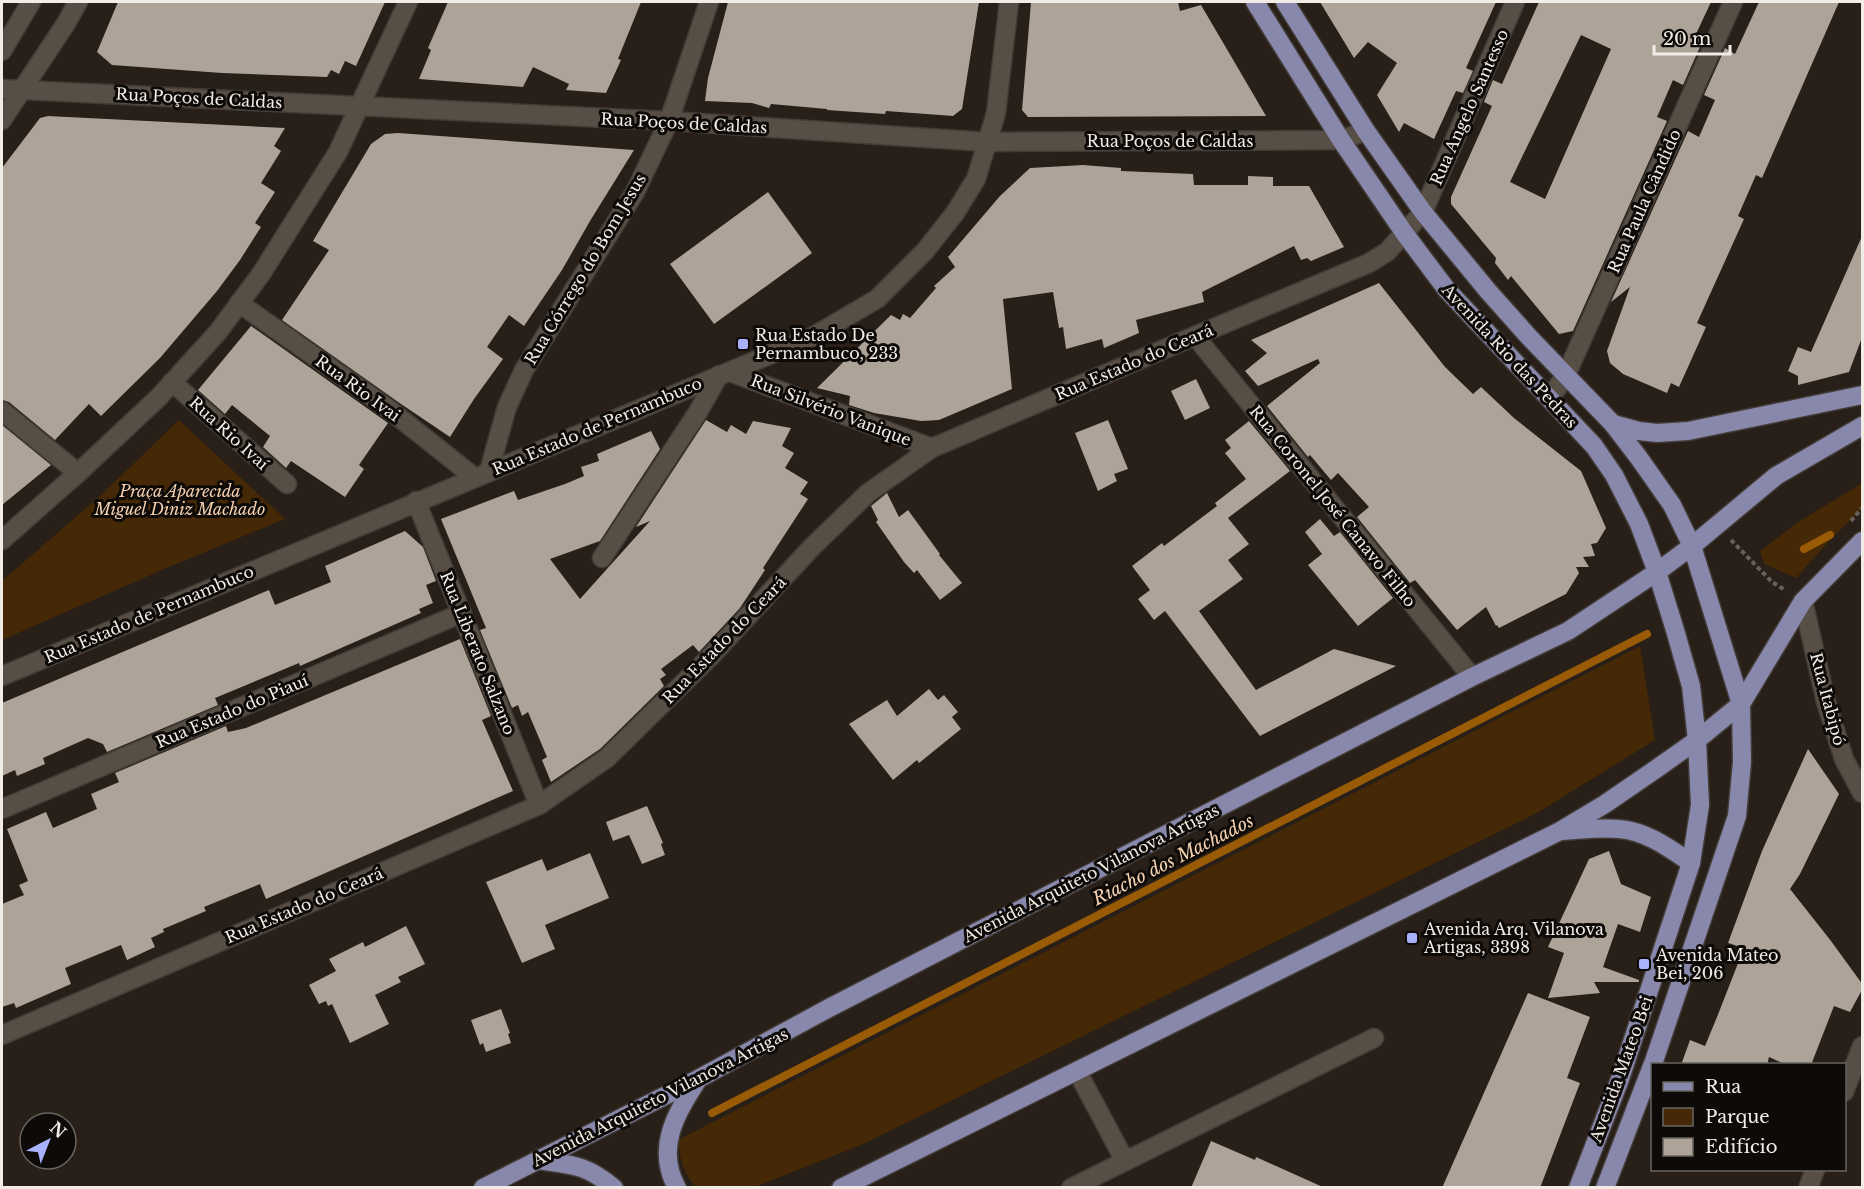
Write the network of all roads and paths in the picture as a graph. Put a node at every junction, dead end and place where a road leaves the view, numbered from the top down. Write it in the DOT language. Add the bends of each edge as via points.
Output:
graph roads {
  1 [pos="31,2"];
  2 [pos="78,2"];
  3 [pos="408,2"];
  4 [pos="709,2"];
  5 [pos="1009,2"];
  6 [pos="1255,2"];
  7 [pos="1285,2"];
  8 [pos="1515,2"];
  9 [pos="1733,2"];
  10 [pos="2,51"];
  11 [pos="2,89"];
  12 [pos="23,90"];
  13 [pos="361,106"];
  14 [pos="2,120"];
  15 [pos="669,121"];
  16 [pos="1366,130"];
  17 [pos="1341,140"];
  18 [pos="988,142"];
  19 [pos="1423,212"];
  20 [pos="1404,234"];
  21 [pos="239,303"];
  22 [pos="1195,336"];
  23 [pos="724,374"];
  24 [pos="1566,375"];
  25 [pos="171,382"];
  26 [pos="1863,394"];
  27 [pos="1550,398"];
  28 [pos="2,411"];
  29 [pos="1613,424"];
  30 [pos="1863,426"];
  31 [pos="932,448"];
  32 [pos="78,473"];
  33 [pos="482,474"];
  34 [pos="287,484"];
  35 [pos="416,501"];
  36 [pos="1717,525"];
  37 [pos="2,540"];
  38 [pos="1863,541"];
  39 [pos="1692,546"];
  40 [pos="602,558"];
  41 [pos="1657,572"];
  42 [pos="1803,601"];
  43 [pos="462,613"];
  44 [pos="2,676"];
  45 [pos="1472,676"];
  46 [pos="1742,704"];
  47 [pos="1697,740"];
  48 [pos="1863,793"];
  49 [pos="539,805"];
  50 [pos="2,808"];
  51 [pos="1560,831"];
  52 [pos="1691,863"];
  53 [pos="2,1035"];
  54 [pos="1374,1038"];
  55 [pos="1863,1046"];
  56 [pos="1654,1063"];
  57 [pos="1651,1070"];
  58 [pos="1077,1071"];
  59 [pos="698,1079"];
  60 [pos="1846,1089"];
  61 [pos="538,1160"];
  62 [pos="1125,1161"];
  63 [pos="1815,1171"];
  64 [pos="483,1188"];
  65 [pos="614,1188"];
  66 [pos="677,1188"];
  67 [pos="841,1188"];
  68 [pos="1071,1188"];
  69 [pos="1578,1188"];
  70 [pos="1605,1188"];
  71 [pos="1808,1188"];
  1 -- 10 [label="street"];
  2 -- 12 [label="street"];
  3 -- 13 [label="street"];
  4 -- 15 [label="street, Rua Córrego do Bom Jesus"];
  5 -- 18 [label="street, Rua Estado de Pernambuco" via="996,113"];
  6 -- 17 [label="main road, Avenida Rio das Pedras"];
  7 -- 16 [label="main road, Avenida Rio das Pedras"];
  8 -- 19 [label="street, Rua Angelo Santesso"];
  9 -- 24 [label="street, Rua Paula Cândido"];
  11 -- 12 [label="street, Rua Poços de Caldas"];
  12 -- 13 [label="street, Rua Poços de Caldas"];
  12 -- 14 [label="street"];
  13 -- 15 [label="street, Rua Poços de Caldas"];
  13 -- 21 [label="street" via="338,152"];
  15 -- 18 [label="street, Rua Poços de Caldas"];
  15 -- 33 [label="street, Rua Córrego do Bom Jesus" via="635,192 524,370"];
  16 -- 17 [label="street, Rua Poços de Caldas"];
  16 -- 19 [label="main road, Avenida Rio das Pedras"];
  17 -- 18 [label="street, Rua Poços de Caldas"];
  17 -- 20 [label="main road, Avenida Rio das Pedras"];
  18 -- 23 [label="street, Rua Estado de Pernambuco" via="976,179 955,213 925,251 877,298 812,337"];
  19 -- 20 [label="street, Rua Estado do Ceará"];
  19 -- 24 [label="main road, Avenida Rio das Pedras" via="1488,291"];
  20 -- 22 [label="street, Rua Estado do Ceará" via="1387,252 1369,263"];
  20 -- 27 [label="main road, Avenida Rio das Pedras" via="1447,290"];
  21 -- 25 [label="street" via="218,332"];
  21 -- 33 [label="street, Rua Rio Ivai"];
  22 -- 31 [label="street, Rua Estado do Ceará"];
  22 -- 45 [label="street, Rua Coronel José Canavo Filho"];
  23 -- 31 [label="street, Rua Silvério Vanique"];
  23 -- 33 [label="street, Rua Estado de Pernambuco"];
  23 -- 40 [label="street"];
  24 -- 27 [label="street, Rua Paula Cândido"];
  24 -- 29 [label="main road, Avenida Rio das Pedras"];
  25 -- 32 [label="street"];
  25 -- 34 [label="street, Rua Rio Ivaí"];
  26 -- 29 [label="main road" via="1699,430 1639,431"];
  27 -- 41 [label="main road, Avenida Rio das Pedras" via="1594,446 1614,475"];
  28 -- 32 [label="street"];
  29 -- 39 [label="main road, Avenida Rio das Pedras" via="1672,506"];
  30 -- 36 [label="main road" via="1776,476"];
  31 -- 49 [label="street, Rua Estado do Ceará" via="868,493 812,546 711,656 607,758"];
  32 -- 37 [label="street"];
  33 -- 35 [label="street, Rua Estado de Pernambuco"];
  35 -- 43 [label="street, Rua Liberato Salzano"];
  35 -- 44 [label="street, Rua Estado de Pernambuco"];
  36 -- 39 [label="main road"];
  36 -- 42 [label="path" via="1772,582"];
  38 -- 42 [label="main road"];
  39 -- 41 [label="main road, Avenida Arquiteto Vilanova Artigas"];
  39 -- 46 [label="main road, Avenida Rio das Pedras"];
  41 -- 45 [label="main road, Avenida Arquiteto Vilanova Artigas" via="1568,631"];
  41 -- 47 [label="main road, Avenida Rio das Pedras" via="1691,686"];
  42 -- 46 [label="main road"];
  42 -- 48 [label="street, Rua Itabipó" via="1826,702 1844,759"];
  43 -- 49 [label="street, Rua Liberato Salzano"];
  43 -- 50 [label="street, Rua Estado do Piauí"];
  45 -- 59 [label="main road, Avenida Arquiteto Vilanova Artigas"];
  46 -- 47 [label="main road"];
  46 -- 56 [label="main road, Avenida Mateo Bei" via="1737,816"];
  47 -- 51 [label="main road"];
  47 -- 52 [label="main road, Avenida Mateo Bei" via="1700,805"];
  49 -- 53 [label="street, Rua Estado do Ceará"];
  51 -- 52 [label="main road" via="1619,829 1639,833 1663,843"];
  51 -- 58 [label="main road"];
  52 -- 69 [label="main road, Avenida Mateo Bei" via="1620,1078"];
  54 -- 62 [label="street"];
  55 -- 60 [label="street"];
  57 -- 70 [label="main road, Avenida Mateo Bei"];
  58 -- 62 [label="street"];
  58 -- 67 [label="main road"];
  59 -- 61 [label="main road, Avenida Arquiteto Vilanova Artigas"];
  59 -- 66 [label="main road" via="669,1135 670,1169"];
  61 -- 64 [label="main road, Avenida Arquiteto Vilanova Artigas"];
  61 -- 65 [label="main road" via="582,1167"];
  62 -- 68 [label="street"];
  63 -- 71 [label="street"];
}
